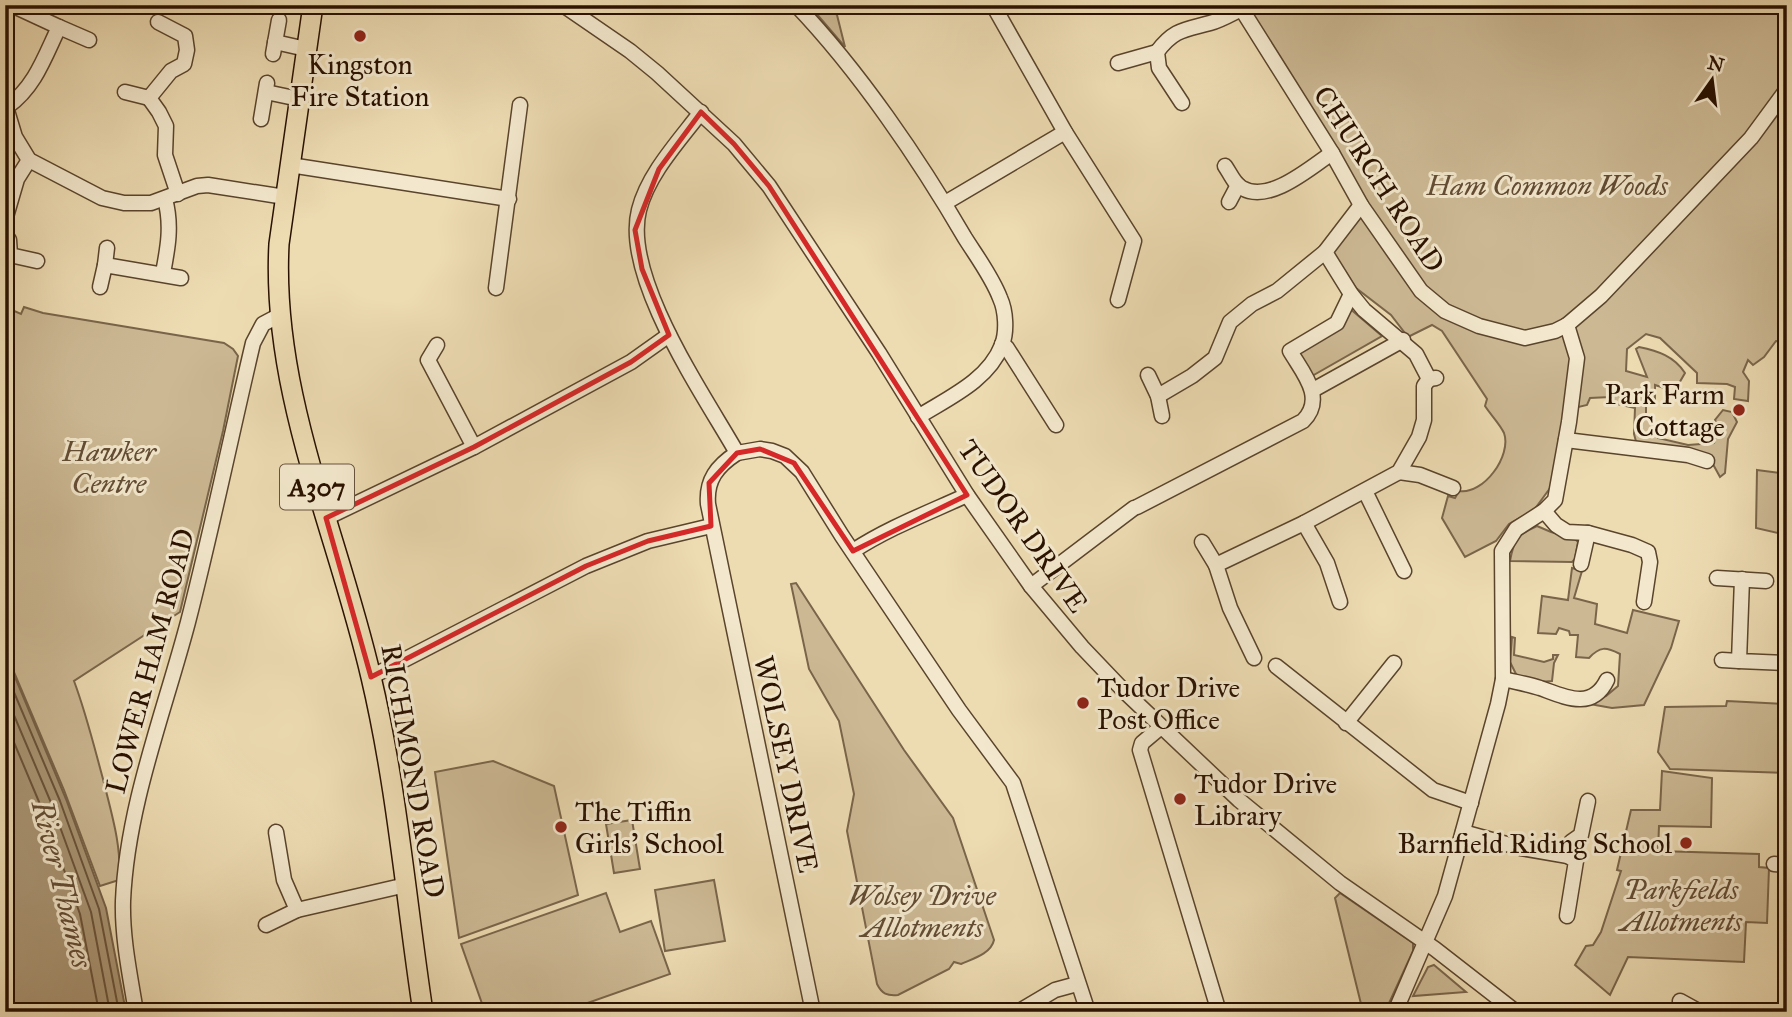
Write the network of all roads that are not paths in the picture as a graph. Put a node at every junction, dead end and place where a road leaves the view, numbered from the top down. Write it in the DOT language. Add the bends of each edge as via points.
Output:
graph roads {
  1 [pos="313,5"];
  2 [pos="563,5"];
  3 [pos="796,5"];
  4 [pos="993,5"];
  5 [pos="1240,7"];
  6 [pos="18,8"];
  7 [pos="279,20"];
  8 [pos="158,22"];
  9 [pos="59,27"];
  10 [pos="89,40"];
  11 [pos="306,49"];
  12 [pos="1157,52"];
  13 [pos="1118,63"];
  14 [pos="1787,89"];
  15 [pos="125,92"];
  16 [pos="149,99"];
  17 [pos="299,99"];
  18 [pos="1182,103"];
  19 [pos="6,105"];
  20 [pos="520,106"];
  21 [pos="701,112"];
  22 [pos="261,119"];
  23 [pos="1065,132"];
  24 [pos="1332,153"];
  25 [pos="29,160"];
  26 [pos="290,165"];
  27 [pos="1225,166"];
  28 [pos="1238,186"];
  29 [pos="172,196"];
  30 [pos="285,197"];
  31 [pos="509,199"];
  32 [pos="1229,202"];
  33 [pos="945,203"];
  34 [pos="1361,205"];
  35 [pos="5,220"];
  36 [pos="5,234"];
  37 [pos="107,248"];
  38 [pos="1325,252"];
  39 [pos="37,261"];
  40 [pos="105,265"];
  41 [pos="163,273"];
  42 [pos="181,278"];
  43 [pos="100,287"];
  44 [pos="496,288"];
  45 [pos="1351,294"];
  46 [pos="1118,300"];
  47 [pos="281,319"];
  48 [pos="1567,326"];
  49 [pos="669,335"];
  50 [pos="1403,340"];
  51 [pos="1002,344"];
  52 [pos="437,345"];
  53 [pos="1148,375"];
  54 [pos="1313,390"];
  55 [pos="1158,396"];
  56 [pos="1162,416"];
  57 [pos="918,417"];
  58 [pos="1056,425"];
  59 [pos="1566,440"];
  60 [pos="474,447"];
  61 [pos="737,453"];
  62 [pos="1707,461"];
  63 [pos="1399,472"];
  64 [pos="1453,488"];
  65 [pos="1365,491"];
  66 [pos="967,495"];
  67 [pos="1544,511"];
  68 [pos="326,518"];
  69 [pos="1304,523"];
  70 [pos="711,526"];
  71 [pos="1588,533"];
  72 [pos="1202,542"];
  73 [pos="853,551"];
  74 [pos="1581,564"];
  75 [pos="1216,565"];
  76 [pos="1404,570"];
  77 [pos="1717,578"];
  78 [pos="1742,579"];
  79 [pos="1766,581"];
  80 [pos="1031,586"];
  81 [pos="1340,602"];
  82 [pos="1644,602"];
  83 [pos="1254,658"];
  84 [pos="1722,660"];
  85 [pos="1739,661"];
  86 [pos="1394,663"];
  87 [pos="1787,663"];
  88 [pos="1276,666"];
  89 [pos="371,677"];
  90 [pos="1503,679"];
  91 [pos="1607,680"];
  92 [pos="1346,723"];
  93 [pos="1161,727"];
  94 [pos="1588,802"];
  95 [pos="1471,803"];
  96 [pos="276,832"];
  97 [pos="1463,832"];
  98 [pos="1568,856"];
  99 [pos="406,885"];
  100 [pos="297,910"];
  101 [pos="1567,916"];
  102 [pos="266,925"];
  103 [pos="1425,942"];
  104 [pos="1077,984"];
  105 [pos="1680,1000"];
  106 [pos="136,1012"];
  107 [pos="423,1012"];
  108 [pos="813,1012"];
  109 [pos="1018,1012"];
  110 [pos="1088,1012"];
  111 [pos="1219,1012"];
  112 [pos="1395,1012"];
  113 [pos="1516,1012"];
  114 [pos="1700,1012"];
  1 -- 11 [label="main road, RICHMOND ROAD / A307"];
  2 -- 21 [label="street, TUDOR DRIVE" via="630,51"];
  3 -- 33 [label="street" via="870,95"];
  4 -- 23 [label="street"];
  5 -- 12 [label="street" via="1213,22 1177,31"];
  5 -- 24 [label="street, CHURCH ROAD"];
  6 -- 9 [label="street"];
  7 -- 11 [label="street" via="274,48"];
  8 -- 16 [label="street" via="191,34 184,64 171,71"];
  9 -- 10 [label="street"];
  9 -- 19 [label="street" via="31,84"];
  11 -- 17 [label="main road, RICHMOND ROAD / A307"];
  12 -- 13 [label="street"];
  12 -- 18 [label="street" via="1159,68"];
  14 -- 48 [label="street, CHURCH ROAD" via="1751,138 1683,212"];
  15 -- 16 [label="street"];
  16 -- 29 [label="street" via="166,126"];
  17 -- 22 [label="street" via="267,87"];
  17 -- 26 [label="main road, RICHMOND ROAD / A307"];
  19 -- 25 [label="street" via="15,137"];
  20 -- 31 [label="street"];
  21 -- 49 [label="street" via="648,187 635,230 642,269"];
  21 -- 57 [label="street, TUDOR DRIVE" via="769,186"];
  23 -- 33 [label="street"];
  23 -- 46 [label="street" via="1134,241"];
  24 -- 28 [label="street" via="1275,190 1258,192"];
  24 -- 34 [label="street, CHURCH ROAD"];
  25 -- 29 [label="street" via="102,198 151,203"];
  25 -- 35 [label="street" via="17,179"];
  26 -- 30 [label="main road, RICHMOND ROAD / A307"];
  26 -- 31 [label="street"];
  27 -- 28 [label="street"];
  28 -- 32 [label="street"];
  29 -- 30 [label="street" via="208,185"];
  29 -- 41 [label="street"];
  30 -- 47 [label="main road, RICHMOND ROAD / A307" via="277,276"];
  31 -- 44 [label="street"];
  33 -- 51 [label="street" via="1000,298 1005,328"];
  34 -- 38 [label="street"];
  34 -- 48 [label="street, CHURCH ROAD" via="1421,291 1444,311 1525,338"];
  36 -- 39 [label="street" via="10,255"];
  37 -- 40 [label="street"];
  38 -- 45 [label="street"];
  38 -- 55 [label="street" via="1230,322 1215,358"];
  40 -- 41 [label="street"];
  40 -- 43 [label="street"];
  41 -- 42 [label="street"];
  45 -- 50 [label="street"];
  45 -- 54 [label="street" via="1337,323 1290,351"];
  47 -- 68 [label="main road, RICHMOND ROAD / A307" via="285,360"];
  47 -- 106 [label="street, LOWER HAM ROAD" via="267,321 253,343 196,588 138,800 123,915"];
  48 -- 59 [label="street" via="1577,358"];
  49 -- 60 [label="street" via="631,362"];
  49 -- 61 [label="street"];
  50 -- 54 [label="street"];
  50 -- 63 [label="street" via="1432,378 1424,386 1419,437"];
  51 -- 57 [label="street" via="985,372"];
  51 -- 58 [label="street"];
  52 -- 60 [label="street" via="428,360"];
  53 -- 55 [label="street"];
  54 -- 80 [label="street" via="1312,410 1304,421 1136,508"];
  55 -- 56 [label="street"];
  57 -- 66 [label="street, TUDOR DRIVE"];
  59 -- 62 [label="street"];
  59 -- 67 [label="street" via="1555,500"];
  60 -- 68 [label="street"];
  61 -- 70 [label="street, WOLSEY DRIVE" via="719,467 709,483"];
  61 -- 73 [label="street" via="772,451 794,463"];
  63 -- 64 [label="street"];
  63 -- 65 [label="street"];
  65 -- 69 [label="street"];
  65 -- 76 [label="street"];
  66 -- 73 [label="street" via="883,532"];
  66 -- 80 [label="street, TUDOR DRIVE"];
  67 -- 71 [label="street" via="1567,532"];
  67 -- 90 [label="street" via="1516,529 1502,551"];
  68 -- 89 [label="main road, RICHMOND ROAD / A307"];
  69 -- 75 [label="street"];
  69 -- 81 [label="street" via="1327,563"];
  70 -- 89 [label="street" via="648,541 586,566"];
  70 -- 108 [label="street, WOLSEY DRIVE"];
  71 -- 74 [label="street"];
  71 -- 82 [label="street" via="1648,552"];
  72 -- 75 [label="street"];
  73 -- 104 [label="street" via="1013,783"];
  75 -- 83 [label="street"];
  77 -- 78 [label="street"];
  78 -- 79 [label="street"];
  78 -- 85 [label="street"];
  80 -- 93 [label="street, TUDOR DRIVE" via="1082,647"];
  84 -- 85 [label="street"];
  85 -- 87 [label="street"];
  86 -- 92 [label="street"];
  88 -- 92 [label="street"];
  89 -- 99 [label="main road, RICHMOND ROAD / A307"];
  90 -- 91 [label="street" via="1575,699 1593,697"];
  90 -- 95 [label="street"];
  92 -- 95 [label="street" via="1433,790"];
  93 -- 103 [label="street, TUDOR DRIVE" via="1239,800 1340,883"];
  93 -- 111 [label="street" via="1140,750"];
  94 -- 98 [label="street" via="1581,835 1571,842"];
  95 -- 97 [label="street"];
  96 -- 100 [label="street" via="284,880"];
  97 -- 98 [label="street"];
  97 -- 103 [label="street" via="1445,896"];
  98 -- 101 [label="street" via="1576,861"];
  99 -- 100 [label="street"];
  99 -- 107 [label="main road, RICHMOND ROAD / A307"];
  100 -- 102 [label="street"];
  103 -- 112 [label="street"];
  103 -- 113 [label="street, TUDOR DRIVE"];
  104 -- 109 [label="street" via="1055,990"];
  104 -- 110 [label="street"];
  105 -- 114 [label="street"];
}
